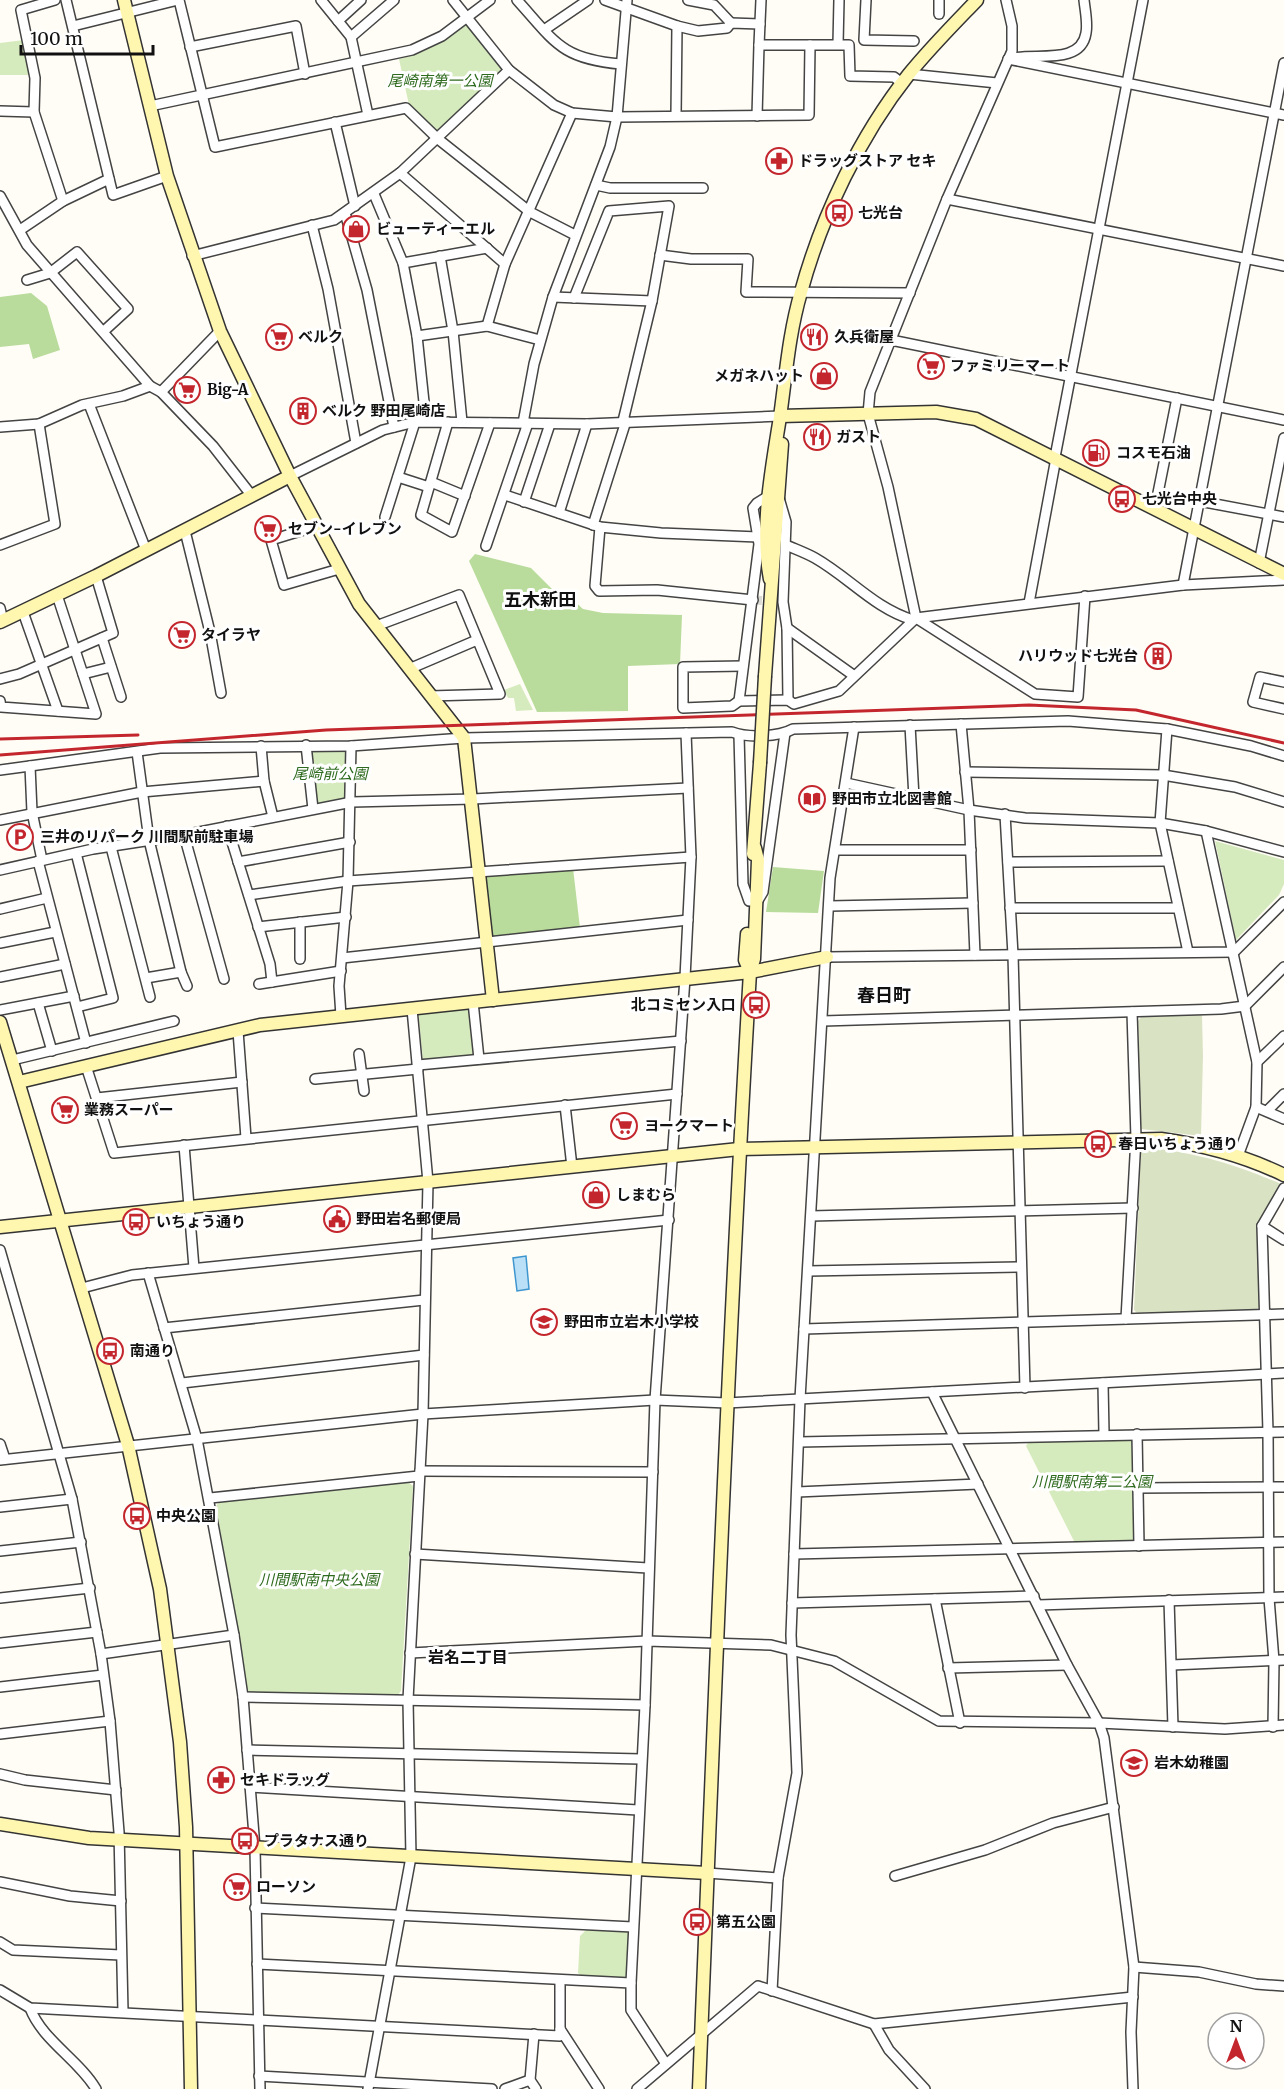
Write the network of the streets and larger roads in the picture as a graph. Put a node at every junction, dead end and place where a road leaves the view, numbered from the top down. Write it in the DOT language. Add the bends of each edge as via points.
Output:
graph roads {
  1 [pos="55,0"];
  2 [pos="66,0"];
  3 [pos="179,0"];
  4 [pos="321,0"];
  5 [pos="361,0"];
  6 [pos="394,0"];
  7 [pos="453,0"];
  8 [pos="490,0"];
  9 [pos="517,0"];
  10 [pos="588,0"];
  11 [pos="605,0"];
  12 [pos="688,0"];
  13 [pos="761,0"];
  14 [pos="839,0"];
  15 [pos="866,0"];
  16 [pos="939,0"];
  17 [pos="977,0"];
  18 [pos="1006,0"];
  19 [pos="1084,0"];
  20 [pos="1143,0"];
  21 [pos="714,2"];
  22 [pos="626,4"];
  23 [pos="126,6"];
  24 [pos="939,14"];
  25 [pos="466,18"];
  26 [pos="338,21"];
  27 [pos="731,23"];
  28 [pos="760,24"];
  29 [pos="73,26"];
  30 [pos="677,26"];
  31 [pos="544,30"];
  32 [pos="351,37"];
  33 [pos="914,41"];
  34 [pos="838,44"];
  35 [pos="759,45"];
  36 [pos="810,45"];
  37 [pos="190,47"];
  38 [pos="1008,59"];
  39 [pos="357,63"];
  40 [pos="1284,63"];
  41 [pos="621,64"];
  42 [pos="509,70"];
  43 [pos="304,74"];
  44 [pos="906,79"];
  45 [pos="997,83"];
  46 [pos="1126,84"];
  47 [pos="202,95"];
  48 [pos="150,106"];
  49 [pos="0,111"];
  50 [pos="34,112"];
  51 [pos="572,113"];
  52 [pos="1279,114"];
  53 [pos="368,115"];
  54 [pos="676,115"];
  55 [pos="757,116"];
  56 [pos="617,117"];
  57 [pos="335,122"];
  58 [pos="438,139"];
  59 [pos="400,173"];
  60 [pos="167,176"];
  61 [pos="109,179"];
  62 [pos="596,185"];
  63 [pos="703,188"];
  64 [pos="374,194"];
  65 [pos="0,196"];
  66 [pos="947,200"];
  67 [pos="63,201"];
  68 [pos="356,206"];
  69 [pos="530,212"];
  70 [pos="345,213"];
  71 [pos="312,225"];
  72 [pos="1097,228"];
  73 [pos="20,230"];
  74 [pos="575,235"];
  75 [pos="487,248"];
  76 [pos="660,255"];
  77 [pos="192,256"];
  78 [pos="440,256"];
  79 [pos="1246,259"];
  80 [pos="403,263"];
  81 [pos="505,264"];
  82 [pos="1284,266"];
  83 [pos="50,273"];
  84 [pos="27,280"];
  85 [pos="800,293"];
  86 [pos="910,293"];
  87 [pos="553,297"];
  88 [pos="574,298"];
  89 [pos="652,301"];
  90 [pos="488,326"];
  91 [pos="104,331"];
  92 [pos="220,331"];
  93 [pos="453,331"];
  94 [pos="417,336"];
  95 [pos="540,340"];
  96 [pos="891,340"];
  97 [pos="1068,377"];
  98 [pos="150,386"];
  99 [pos="161,392"];
  100 [pos="1177,398"];
  101 [pos="89,404"];
  102 [pos="1217,406"];
  103 [pos="868,414"];
  104 [pos="780,417"];
  105 [pos="1284,420"];
  106 [pos="415,422"];
  107 [pos="426,422"];
  108 [pos="448,422"];
  109 [pos="462,422"];
  110 [pos="625,422"];
  111 [pos="490,423"];
  112 [pos="525,423"];
  113 [pos="39,424"];
  114 [pos="550,424"];
  115 [pos="587,424"];
  116 [pos="0,427"];
  117 [pos="394,427"];
  118 [pos="1284,438"];
  119 [pos="356,443"];
  120 [pos="1055,458"];
  121 [pos="290,476"];
  122 [pos="398,477"];
  123 [pos="430,485"];
  124 [pos="505,495"];
  125 [pos="252,496"];
  126 [pos="465,496"];
  127 [pos="775,497"];
  128 [pos="1199,501"];
  129 [pos="524,502"];
  130 [pos="1155,508"];
  131 [pos="559,513"];
  132 [pos="1269,514"];
  133 [pos="385,517"];
  134 [pos="1284,517"];
  135 [pos="317,526"];
  136 [pos="597,526"];
  137 [pos="1194,528"];
  138 [pos="185,531"];
  139 [pos="758,537"];
  140 [pos="0,545"];
  141 [pos="786,545"];
  142 [pos="486,546"];
  143 [pos="146,550"];
  144 [pos="1259,563"];
  145 [pos="339,569"];
  146 [pos="1271,569"];
  147 [pos="1284,574"];
  148 [pos="96,576"];
  149 [pos="1284,580"];
  150 [pos="1263,583"];
  151 [pos="1184,585"];
  152 [pos="57,595"];
  153 [pos="1085,596"];
  154 [pos="753,600"];
  155 [pos="1029,603"];
  156 [pos="0,608"];
  157 [pos="23,612"];
  158 [pos="915,619"];
  159 [pos="2,622"];
  160 [pos="376,626"];
  161 [pos="787,628"];
  162 [pos="102,638"];
  163 [pos="477,640"];
  164 [pos="75,649"];
  165 [pos="42,664"];
  166 [pos="743,666"];
  167 [pos="111,667"];
  168 [pos="409,669"];
  169 [pos="83,674"];
  170 [pos="854,675"];
  171 [pos="0,680"];
  172 [pos="1284,682"];
  173 [pos="221,693"];
  174 [pos="430,696"];
  175 [pos="121,697"];
  176 [pos="788,700"];
  177 [pos="0,701"];
  178 [pos="739,701"];
  179 [pos="1284,709"];
  180 [pos="58,711"];
  181 [pos="961,724"];
  182 [pos="910,725"];
  183 [pos="854,727"];
  184 [pos="1167,729"];
  185 [pos="687,733"];
  186 [pos="785,733"];
  187 [pos="739,735"];
  188 [pos="464,738"];
  189 [pos="306,745"];
  190 [pos="261,746"];
  191 [pos="351,746"];
  192 [pos="137,752"];
  193 [pos="1284,756"];
  194 [pos="30,766"];
  195 [pos="0,770"];
  196 [pos="966,772"];
  197 [pos="1163,775"];
  198 [pos="264,781"];
  199 [pos="846,783"];
  200 [pos="688,788"];
  201 [pos="142,792"];
  202 [pos="914,798"];
  203 [pos="473,800"];
  204 [pos="352,802"];
  205 [pos="1284,802"];
  206 [pos="313,809"];
  207 [pos="969,810"];
  208 [pos="32,812"];
  209 [pos="1005,814"];
  210 [pos="273,817"];
  211 [pos="0,820"];
  212 [pos="1160,823"];
  213 [pos="227,826"];
  214 [pos="1206,831"];
  215 [pos="184,835"];
  216 [pos="149,840"];
  217 [pos="350,842"];
  218 [pos="111,847"];
  219 [pos="836,850"];
  220 [pos="970,850"];
  221 [pos="1284,852"];
  222 [pos="76,853"];
  223 [pos="691,856"];
  224 [pos="40,861"];
  225 [pos="1168,861"];
  226 [pos="238,862"];
  227 [pos="1008,862"];
  228 [pos="0,870"];
  229 [pos="480,871"];
  230 [pos="348,881"];
  231 [pos="249,895"];
  232 [pos="47,898"];
  233 [pos="753,902"];
  234 [pos="1284,902"];
  235 [pos="973,903"];
  236 [pos="830,906"];
  237 [pos="1010,908"];
  238 [pos="0,909"];
  239 [pos="1178,909"];
  240 [pos="346,917"];
  241 [pos="688,920"];
  242 [pos="300,922"];
  243 [pos="258,927"];
  244 [pos="55,932"];
  245 [pos="488,942"];
  246 [pos="0,943"];
  247 [pos="1188,952"];
  248 [pos="1234,952"];
  249 [pos="975,955"];
  250 [pos="1013,955"];
  251 [pos="827,957"];
  252 [pos="342,958"];
  253 [pos="300,959"];
  254 [pos="65,964"];
  255 [pos="1284,967"];
  256 [pos="341,971"];
  257 [pos="181,972"];
  258 [pos="750,972"];
  259 [pos="0,976"];
  260 [pos="146,978"];
  261 [pos="224,978"];
  262 [pos="685,978"];
  263 [pos="272,982"];
  264 [pos="259,984"];
  265 [pos="187,986"];
  266 [pos="74,996"];
  267 [pos="150,997"];
  268 [pos="493,1000"];
  269 [pos="473,1002"];
  270 [pos="38,1003"];
  271 [pos="1245,1006"];
  272 [pos="77,1007"];
  273 [pos="412,1009"];
  274 [pos="0,1010"];
  275 [pos="1132,1012"];
  276 [pos="341,1016"];
  277 [pos="1015,1016"];
  278 [pos="174,1021"];
  279 [pos="823,1021"];
  280 [pos="1,1026"];
  281 [pos="238,1031"];
  282 [pos="1284,1036"];
  283 [pos="681,1041"];
  284 [pos="86,1043"];
  285 [pos="52,1051"];
  286 [pos="359,1054"];
  287 [pos="479,1059"];
  288 [pos="12,1060"];
  289 [pos="1257,1062"];
  290 [pos="86,1066"];
  291 [pos="418,1067"];
  292 [pos="362,1075"];
  293 [pos="315,1079"];
  294 [pos="19,1082"];
  295 [pos="242,1082"];
  296 [pos="364,1091"];
  297 [pos="677,1094"];
  298 [pos="1284,1094"];
  299 [pos="97,1098"];
  300 [pos="565,1105"];
  301 [pos="1256,1107"];
  302 [pos="1267,1111"];
  303 [pos="1284,1119"];
  304 [pos="422,1120"];
  305 [pos="246,1138"];
  306 [pos="1136,1138"];
  307 [pos="1017,1141"];
  308 [pos="184,1146"];
  309 [pos="817,1147"];
  310 [pos="739,1149"];
  311 [pos="674,1156"];
  312 [pos="1239,1156"];
  313 [pos="572,1167"];
  314 [pos="1284,1175"];
  315 [pos="428,1182"];
  316 [pos="1284,1188"];
  317 [pos="189,1208"];
  318 [pos="1133,1208"];
  319 [pos="1019,1211"];
  320 [pos="811,1216"];
  321 [pos="62,1220"];
  322 [pos="669,1220"];
  323 [pos="1262,1226"];
  324 [pos="0,1227"];
  325 [pos="1284,1239"];
  326 [pos="427,1244"];
  327 [pos="0,1250"];
  328 [pos="194,1268"];
  329 [pos="1021,1268"];
  330 [pos="808,1271"];
  331 [pos="148,1274"];
  332 [pos="4,1280"];
  333 [pos="82,1288"];
  334 [pos="424,1300"];
  335 [pos="1284,1314"];
  336 [pos="1264,1315"];
  337 [pos="1126,1319"];
  338 [pos="1023,1322"];
  339 [pos="164,1328"];
  340 [pos="804,1329"];
  341 [pos="424,1355"];
  342 [pos="1284,1373"];
  343 [pos="1266,1374"];
  344 [pos="182,1383"];
  345 [pos="1104,1383"];
  346 [pos="1025,1388"];
  347 [pos="933,1392"];
  348 [pos="800,1399"];
  349 [pos="655,1400"];
  350 [pos="727,1402"];
  351 [pos="423,1414"];
  352 [pos="1268,1432"];
  353 [pos="1284,1432"];
  354 [pos="1104,1434"];
  355 [pos="1137,1434"];
  356 [pos="954,1438"];
  357 [pos="196,1439"];
  358 [pos="799,1442"];
  359 [pos="0,1444"];
  360 [pos="129,1446"];
  361 [pos="60,1452"];
  362 [pos="2,1460"];
  363 [pos="652,1472"];
  364 [pos="420,1474"];
  365 [pos="978,1484"];
  366 [pos="1284,1486"];
  367 [pos="1269,1487"];
  368 [pos="1138,1488"];
  369 [pos="797,1492"];
  370 [pos="210,1498"];
  371 [pos="72,1499"];
  372 [pos="0,1507"];
  373 [pos="81,1542"];
  374 [pos="1270,1542"];
  375 [pos="1284,1542"];
  376 [pos="1139,1546"];
  377 [pos="1011,1548"];
  378 [pos="0,1551"];
  379 [pos="415,1554"];
  380 [pos="794,1554"];
  381 [pos="648,1568"];
  382 [pos="90,1588"];
  383 [pos="0,1598"];
  384 [pos="1269,1598"];
  385 [pos="1284,1598"];
  386 [pos="935,1599"];
  387 [pos="1036,1600"];
  388 [pos="1169,1600"];
  389 [pos="792,1603"];
  390 [pos="97,1632"];
  391 [pos="234,1635"];
  392 [pos="646,1641"];
  393 [pos="0,1643"];
  394 [pos="716,1643"];
  395 [pos="168,1644"];
  396 [pos="790,1652"];
  397 [pos="410,1653"];
  398 [pos="101,1654"];
  399 [pos="1279,1660"];
  400 [pos="1067,1665"];
  401 [pos="1172,1665"];
  402 [pos="948,1668"];
  403 [pos="103,1675"];
  404 [pos="0,1687"];
  405 [pos="243,1697"];
  406 [pos="408,1700"];
  407 [pos="645,1705"];
  408 [pos="110,1721"];
  409 [pos="960,1722"];
  410 [pos="1099,1722"];
  411 [pos="1284,1725"];
  412 [pos="1173,1727"];
  413 [pos="1273,1727"];
  414 [pos="0,1734"];
  415 [pos="247,1750"];
  416 [pos="410,1752"];
  417 [pos="641,1760"];
  418 [pos="0,1774"];
  419 [pos="250,1786"];
  420 [pos="116,1790"];
  421 [pos="410,1797"];
  422 [pos="1114,1807"];
  423 [pos="638,1810"];
  424 [pos="0,1824"];
  425 [pos="119,1839"];
  426 [pos="187,1844"];
  427 [pos="255,1848"];
  428 [pos="411,1857"];
  429 [pos="636,1869"];
  430 [pos="707,1873"];
  431 [pos="895,1876"];
  432 [pos="778,1878"];
  433 [pos="0,1882"];
  434 [pos="121,1900"];
  435 [pos="255,1908"];
  436 [pos="402,1915"];
  437 [pos="633,1927"];
  438 [pos="0,1942"];
  439 [pos="121,1955"];
  440 [pos="257,1964"];
  441 [pos="1134,1967"];
  442 [pos="389,1970"];
  443 [pos="560,1981"];
  444 [pos="631,1983"];
  445 [pos="1284,1986"];
  446 [pos="0,1990"];
  447 [pos="772,1991"];
  448 [pos="1133,1998"];
  449 [pos="30,2008"];
  450 [pos="123,2012"];
  451 [pos="190,2016"];
  452 [pos="258,2019"];
  453 [pos="874,2024"];
  454 [pos="380,2025"];
  455 [pos="560,2029"];
  456 [pos="534,2034"];
  457 [pos="701,2037"];
  458 [pos="666,2064"];
  459 [pos="260,2076"];
  460 [pos="314,2078"];
  461 [pos="530,2080"];
  462 [pos="368,2085"];
  463 [pos="96,2089"];
  464 [pos="191,2089"];
  465 [pos="260,2089"];
  466 [pos="314,2089"];
  467 [pos="492,2089"];
  468 [pos="506,2089"];
  469 [pos="536,2089"];
  470 [pos="599,2089"];
  471 [pos="637,2089"];
  472 [pos="699,2089"];
  473 [pos="925,2089"];
  474 [pos="1133,2089"];
  1 -- 50 [label="street" via="21,10 35,78"];
  2 -- 29 [label="street"];
  3 -- 23 [label="street"];
  3 -- 37 [label="street"];
  4 -- 26 [label="street"];
  5 -- 26 [label="street"];
  6 -- 32 [label="street"];
  7 -- 25 [label="street"];
  8 -- 25 [label="street"];
  9 -- 31 [label="street"];
  10 -- 31 [label="street"];
  11 -- 22 [label="street"];
  12 -- 21 [label="street"];
  13 -- 28 [label="street"];
  14 -- 34 [label="street"];
  15 -- 33 [label="street" via="864,40"];
  16 -- 24 [label="street"];
  17 -- 44 [label="street"];
  18 -- 38 [label="street" via="1012,26 1012,51"];
  19 -- 38 [label="street" via="1086,33 1073,53"];
  20 -- 46 [label="street"];
  21 -- 27 [label="street"];
  22 -- 30 [label="street"];
  22 -- 41 [label="street"];
  23 -- 29 [label="street"];
  23 -- 48 [label="street"];
  25 -- 39 [label="street" via="442,36 412,50"];
  25 -- 42 [label="street"];
  26 -- 32 [label="street"];
  27 -- 28 [label="street"];
  27 -- 30 [label="street" via="727,28 698,31"];
  28 -- 35 [label="street"];
  29 -- 61 [label="street"];
  30 -- 54 [label="street"];
  31 -- 41 [label="street" via="564,51 590,61"];
  32 -- 39 [label="street"];
  34 -- 36 [label="street"];
  34 -- 44 [label="street" via="849,45 850,76"];
  35 -- 36 [label="street"];
  35 -- 55 [label="street"];
  36 -- 55 [label="street" via="809,115"];
  37 -- 43 [label="street" via="296,26"];
  37 -- 47 [label="street"];
  38 -- 45 [label="street"];
  38 -- 46 [label="street"];
  39 -- 43 [label="street"];
  39 -- 53 [label="street"];
  40 -- 52 [label="street"];
  41 -- 56 [label="street"];
  42 -- 51 [label="street" via="554,105"];
  42 -- 58 [label="street"];
  43 -- 47 [label="street"];
  44 -- 45 [label="street"];
  44 -- 85 [label="street" via="870,133 841,188"];
  45 -- 66 [label="street"];
  46 -- 52 [label="street"];
  46 -- 72 [label="street"];
  47 -- 48 [label="street"];
  47 -- 57 [label="street" via="215,147"];
  48 -- 60 [label="street"];
  49 -- 50 [label="street"];
  50 -- 67 [label="street"];
  51 -- 56 [label="street"];
  51 -- 69 [label="street"];
  52 -- 79 [label="street"];
  53 -- 57 [label="street"];
  53 -- 58 [label="street" via="406,108"];
  54 -- 55 [label="street"];
  54 -- 56 [label="street"];
  56 -- 62 [label="street"];
  57 -- 68 [label="street"];
  58 -- 59 [label="street"];
  58 -- 69 [label="street"];
  59 -- 64 [label="street"];
  59 -- 75 [label="street"];
  60 -- 61 [label="street" via="113,195"];
  60 -- 77 [label="street"];
  61 -- 67 [label="street"];
  62 -- 63 [label="street"];
  62 -- 74 [label="street"];
  64 -- 68 [label="street"];
  64 -- 80 [label="street"];
  65 -- 73 [label="street"];
  66 -- 72 [label="street"];
  66 -- 86 [label="street"];
  67 -- 73 [label="street"];
  68 -- 70 [label="street"];
  69 -- 74 [label="street"];
  69 -- 81 [label="street"];
  70 -- 71 [label="street"];
  70 -- 117 [label="street" via="367,290"];
  71 -- 77 [label="street"];
  71 -- 119 [label="street" via="328,289"];
  72 -- 79 [label="street"];
  72 -- 97 [label="street"];
  73 -- 83 [label="street"];
  74 -- 87 [label="street"];
  75 -- 78 [label="street"];
  75 -- 81 [label="street"];
  76 -- 85 [label="street" via="748,259 746,292"];
  76 -- 88 [label="street" via="669,206 609,211"];
  76 -- 89 [label="street"];
  77 -- 92 [label="street"];
  78 -- 80 [label="street"];
  78 -- 93 [label="street"];
  79 -- 82 [label="street"];
  79 -- 102 [label="street"];
  80 -- 94 [label="street"];
  81 -- 90 [label="street"];
  83 -- 84 [label="street"];
  83 -- 91 [label="street"];
  83 -- 91 [label="street" via="77,252 129,309"];
  85 -- 86 [label="street"];
  85 -- 104 [label="street"];
  86 -- 96 [label="street"];
  87 -- 88 [label="street"];
  87 -- 95 [label="street"];
  88 -- 89 [label="street"];
  89 -- 110 [label="street"];
  90 -- 93 [label="street"];
  90 -- 95 [label="street"];
  91 -- 98 [label="street"];
  92 -- 99 [label="street"];
  92 -- 121 [label="street"];
  93 -- 94 [label="street"];
  93 -- 109 [label="street"];
  94 -- 107 [label="street"];
  95 -- 112 [label="street"];
  96 -- 97 [label="street"];
  96 -- 103 [label="street" via="870,392"];
  97 -- 100 [label="street"];
  97 -- 120 [label="street"];
  98 -- 99 [label="street"];
  98 -- 101 [label="street"];
  99 -- 125 [label="street" via="213,446"];
  100 -- 102 [label="street"];
  100 -- 130 [label="street"];
  101 -- 113 [label="street"];
  101 -- 143 [label="street"];
  102 -- 105 [label="street"];
  102 -- 128 [label="street"];
  103 -- 104 [label="street"];
  103 -- 120 [label="street" via="962,415 990,424"];
  103 -- 158 [label="street" via="888,487"];
  104 -- 110 [label="street"];
  104 -- 127 [label="street" via="774,445"];
  106 -- 107 [label="street"];
  106 -- 117 [label="street"];
  106 -- 122 [label="street"];
  107 -- 108 [label="street"];
  108 -- 109 [label="street"];
  108 -- 123 [label="street"];
  109 -- 111 [label="street"];
  110 -- 115 [label="street"];
  110 -- 136 [label="street"];
  111 -- 112 [label="street"];
  111 -- 126 [label="street"];
  112 -- 114 [label="street"];
  112 -- 124 [label="street"];
  113 -- 116 [label="street"];
  113 -- 140 [label="street" via="55,525"];
  114 -- 115 [label="street"];
  114 -- 129 [label="street"];
  115 -- 131 [label="street"];
  117 -- 119 [label="street"];
  118 -- 132 [label="street"];
  119 -- 121 [label="street"];
  120 -- 130 [label="street"];
  120 -- 155 [label="street"];
  121 -- 125 [label="street"];
  121 -- 135 [label="street"];
  122 -- 123 [label="street"];
  122 -- 133 [label="street"];
  123 -- 126 [label="street"];
  123 -- 126 [label="street" via="421,515 452,532"];
  124 -- 129 [label="street"];
  124 -- 142 [label="street"];
  125 -- 138 [label="street"];
  127 -- 139 [label="street" via="757,502 753,508"];
  127 -- 141 [label="street" via="786,522"];
  127 -- 233 [label="street, bridge" via="767,563 770,579 765,676 755,848 751,860"];
  128 -- 132 [label="street"];
  128 -- 137 [label="street"];
  129 -- 131 [label="street"];
  130 -- 137 [label="street"];
  131 -- 136 [label="street"];
  132 -- 134 [label="street"];
  132 -- 144 [label="street"];
  135 -- 145 [label="street"];
  135 -- 145 [label="street" via="271,540 284,585"];
  136 -- 139 [label="street"];
  136 -- 154 [label="street" via="595,586 599,591 657,590"];
  137 -- 144 [label="street"];
  137 -- 151 [label="street"];
  138 -- 143 [label="street"];
  138 -- 173 [label="street"];
  139 -- 154 [label="street"];
  141 -- 158 [label="street" via="816,559 894,614"];
  141 -- 161 [label="street" via="783,602"];
  143 -- 148 [label="street"];
  144 -- 146 [label="street"];
  145 -- 160 [label="street"];
  146 -- 147 [label="street"];
  146 -- 150 [label="street"];
  148 -- 152 [label="street"];
  148 -- 162 [label="street" via="113,633"];
  149 -- 150 [label="street"];
  150 -- 151 [label="street"];
  151 -- 153 [label="street"];
  152 -- 157 [label="street"];
  152 -- 164 [label="street"];
  153 -- 155 [label="street"];
  153 -- 158 [label="street" via="1078,697 1035,694"];
  154 -- 166 [label="street"];
  155 -- 158 [label="street"];
  156 -- 159 [label="street"];
  157 -- 159 [label="street"];
  157 -- 165 [label="street"];
  158 -- 170 [label="street"];
  160 -- 163 [label="street" via="459,595"];
  160 -- 168 [label="street"];
  161 -- 170 [label="street"];
  161 -- 176 [label="street"];
  162 -- 164 [label="street"];
  162 -- 167 [label="street"];
  163 -- 168 [label="street"];
  163 -- 174 [label="street" via="500,694"];
  164 -- 165 [label="street"];
  164 -- 169 [label="street"];
  165 -- 171 [label="street"];
  165 -- 180 [label="street"];
  166 -- 178 [label="street"];
  166 -- 178 [label="street" via="684,667 683,708 732,706"];
  167 -- 169 [label="street"];
  167 -- 175 [label="street"];
  168 -- 174 [label="street"];
  169 -- 180 [label="street" via="96,714"];
  170 -- 176 [label="street" via="839,691 822,698 794,704"];
  172 -- 179 [label="street" via="1260,677 1253,702"];
  174 -- 188 [label="street"];
  176 -- 178 [label="street"];
  177 -- 180 [label="street" via="1,707"];
  181 -- 182 [label="street"];
  181 -- 184 [label="street" via="1068,721"];
  181 -- 196 [label="street"];
  182 -- 183 [label="street"];
  182 -- 202 [label="street"];
  183 -- 186 [label="street" via="793,729"];
  183 -- 199 [label="street"];
  184 -- 193 [label="street"];
  184 -- 197 [label="street"];
  185 -- 187 [label="street"];
  185 -- 188 [label="street"];
  185 -- 200 [label="street"];
  186 -- 187 [label="street"];
  186 -- 233 [label="street" via="763,892"];
  187 -- 233 [label="street" via="743,884"];
  188 -- 191 [label="street"];
  188 -- 203 [label="street"];
  189 -- 190 [label="street"];
  189 -- 191 [label="street"];
  189 -- 206 [label="street"];
  190 -- 192 [label="street"];
  190 -- 198 [label="street"];
  191 -- 204 [label="street"];
  192 -- 194 [label="street"];
  192 -- 201 [label="street"];
  194 -- 195 [label="street"];
  194 -- 208 [label="street"];
  196 -- 197 [label="street"];
  196 -- 207 [label="street"];
  197 -- 205 [label="street" via="1235,787"];
  197 -- 212 [label="street"];
  198 -- 201 [label="street"];
  198 -- 210 [label="street"];
  199 -- 202 [label="street"];
  199 -- 219 [label="street"];
  200 -- 203 [label="street"];
  200 -- 223 [label="street"];
  201 -- 208 [label="street"];
  201 -- 216 [label="street"];
  202 -- 207 [label="street"];
  203 -- 204 [label="street"];
  203 -- 229 [label="street"];
  204 -- 206 [label="street"];
  204 -- 217 [label="street"];
  206 -- 210 [label="street"];
  207 -- 209 [label="street"];
  207 -- 220 [label="street"];
  208 -- 211 [label="street"];
  208 -- 224 [label="street"];
  209 -- 212 [label="street"];
  209 -- 227 [label="street"];
  210 -- 213 [label="street"];
  212 -- 214 [label="street"];
  212 -- 225 [label="street"];
  213 -- 215 [label="street"];
  213 -- 226 [label="street"];
  214 -- 221 [label="street"];
  214 -- 248 [label="street"];
  215 -- 216 [label="street"];
  215 -- 261 [label="street"];
  216 -- 218 [label="street"];
  216 -- 257 [label="street"];
  217 -- 226 [label="street"];
  217 -- 230 [label="street"];
  218 -- 222 [label="street"];
  218 -- 260 [label="street"];
  219 -- 220 [label="street"];
  219 -- 236 [label="street"];
  220 -- 235 [label="street"];
  222 -- 224 [label="street"];
  222 -- 272 [label="street" via="113,998"];
  223 -- 229 [label="street"];
  223 -- 241 [label="street"];
  224 -- 228 [label="street"];
  224 -- 232 [label="street"];
  225 -- 227 [label="street"];
  225 -- 239 [label="street"];
  226 -- 231 [label="street"];
  227 -- 237 [label="street"];
  229 -- 230 [label="street"];
  229 -- 245 [label="street"];
  230 -- 231 [label="street"];
  230 -- 240 [label="street"];
  231 -- 243 [label="street"];
  232 -- 238 [label="street"];
  232 -- 244 [label="street"];
  233 -- 258 [label="street" via="745,960"];
  234 -- 248 [label="street"];
  235 -- 236 [label="street"];
  235 -- 249 [label="street"];
  236 -- 251 [label="street"];
  237 -- 239 [label="street"];
  237 -- 250 [label="street"];
  239 -- 247 [label="street"];
  240 -- 242 [label="street"];
  240 -- 252 [label="street"];
  241 -- 245 [label="street"];
  241 -- 262 [label="street"];
  242 -- 243 [label="street"];
  242 -- 253 [label="street"];
  243 -- 263 [label="street"];
  244 -- 246 [label="street"];
  244 -- 254 [label="street"];
  245 -- 252 [label="street"];
  245 -- 268 [label="street"];
  247 -- 248 [label="street"];
  247 -- 250 [label="street"];
  248 -- 271 [label="street"];
  249 -- 250 [label="street"];
  249 -- 251 [label="street"];
  250 -- 277 [label="street"];
  251 -- 258 [label="street"];
  251 -- 279 [label="street"];
  252 -- 256 [label="street"];
  254 -- 259 [label="street"];
  254 -- 266 [label="street"];
  255 -- 271 [label="street"];
  256 -- 263 [label="street"];
  256 -- 276 [label="street"];
  257 -- 260 [label="street"];
  257 -- 265 [label="street"];
  258 -- 262 [label="street"];
  258 -- 310 [label="street"];
  260 -- 267 [label="street"];
  262 -- 268 [label="street"];
  262 -- 283 [label="street"];
  263 -- 264 [label="street"];
  266 -- 270 [label="street"];
  266 -- 272 [label="street"];
  268 -- 269 [label="street"];
  269 -- 273 [label="street"];
  269 -- 287 [label="street"];
  270 -- 274 [label="street"];
  270 -- 285 [label="street"];
  271 -- 275 [label="street"];
  271 -- 289 [label="street"];
  272 -- 284 [label="street"];
  273 -- 276 [label="street"];
  273 -- 291 [label="street"];
  275 -- 277 [label="street"];
  275 -- 306 [label="street"];
  276 -- 281 [label="street"];
  277 -- 279 [label="street"];
  277 -- 307 [label="street"];
  278 -- 284 [label="street"];
  279 -- 309 [label="street"];
  280 -- 288 [label="street"];
  281 -- 290 [label="street"];
  281 -- 295 [label="street"];
  282 -- 289 [label="street"];
  283 -- 287 [label="street"];
  283 -- 297 [label="street"];
  284 -- 285 [label="street"];
  285 -- 288 [label="street"];
  286 -- 292 [label="street"];
  287 -- 291 [label="street"];
  288 -- 294 [label="street"];
  289 -- 301 [label="street"];
  290 -- 294 [label="street"];
  290 -- 299 [label="street"];
  291 -- 292 [label="street"];
  291 -- 304 [label="street"];
  292 -- 293 [label="street"];
  292 -- 296 [label="street"];
  294 -- 321 [label="street"];
  295 -- 299 [label="street"];
  295 -- 305 [label="street"];
  297 -- 300 [label="street"];
  297 -- 311 [label="street"];
  298 -- 302 [label="street"];
  299 -- 308 [label="street" via="114,1153"];
  300 -- 304 [label="street"];
  300 -- 313 [label="street"];
  301 -- 302 [label="street"];
  301 -- 312 [label="street"];
  302 -- 303 [label="street"];
  304 -- 305 [label="street"];
  304 -- 315 [label="street"];
  305 -- 308 [label="street"];
  306 -- 307 [label="street"];
  306 -- 312 [label="street" via="1185,1142"];
  306 -- 318 [label="street"];
  307 -- 309 [label="street"];
  307 -- 319 [label="street"];
  308 -- 317 [label="street"];
  309 -- 310 [label="street"];
  309 -- 320 [label="street"];
  310 -- 311 [label="street"];
  310 -- 350 [label="street"];
  311 -- 313 [label="street"];
  311 -- 322 [label="street"];
  312 -- 314 [label="street"];
  313 -- 315 [label="street"];
  315 -- 317 [label="street"];
  315 -- 326 [label="street"];
  316 -- 323 [label="street"];
  317 -- 321 [label="street"];
  317 -- 328 [label="street"];
  318 -- 319 [label="street"];
  318 -- 337 [label="street"];
  319 -- 320 [label="street"];
  319 -- 329 [label="street"];
  320 -- 330 [label="street"];
  321 -- 324 [label="street"];
  321 -- 333 [label="street"];
  322 -- 326 [label="street"];
  322 -- 349 [label="street"];
  323 -- 325 [label="street"];
  323 -- 336 [label="street"];
  326 -- 328 [label="street"];
  326 -- 334 [label="street"];
  327 -- 332 [label="street"];
  328 -- 331 [label="street"];
  329 -- 330 [label="street"];
  329 -- 338 [label="street"];
  330 -- 340 [label="street"];
  331 -- 333 [label="street"];
  331 -- 339 [label="street"];
  332 -- 361 [label="street"];
  333 -- 360 [label="street"];
  334 -- 339 [label="street"];
  334 -- 341 [label="street"];
  335 -- 336 [label="street"];
  336 -- 337 [label="street"];
  336 -- 343 [label="street"];
  337 -- 338 [label="street"];
  338 -- 340 [label="street"];
  338 -- 346 [label="street"];
  339 -- 344 [label="street"];
  340 -- 348 [label="street"];
  341 -- 344 [label="street"];
  341 -- 351 [label="street"];
  342 -- 343 [label="street"];
  343 -- 345 [label="street"];
  343 -- 352 [label="street"];
  344 -- 357 [label="street"];
  345 -- 346 [label="street"];
  345 -- 354 [label="street"];
  346 -- 347 [label="street"];
  347 -- 348 [label="street"];
  347 -- 356 [label="street"];
  348 -- 350 [label="street"];
  348 -- 358 [label="street"];
  349 -- 350 [label="street"];
  349 -- 351 [label="street"];
  349 -- 363 [label="street"];
  350 -- 394 [label="street"];
  351 -- 357 [label="street"];
  351 -- 364 [label="street"];
  352 -- 353 [label="street"];
  352 -- 355 [label="street"];
  352 -- 367 [label="street"];
  354 -- 355 [label="street"];
  354 -- 356 [label="street"];
  355 -- 368 [label="street"];
  356 -- 358 [label="street"];
  356 -- 365 [label="street"];
  357 -- 360 [label="street"];
  357 -- 370 [label="street"];
  358 -- 369 [label="street"];
  359 -- 362 [label="street"];
  360 -- 361 [label="street"];
  360 -- 395 [label="street"];
  361 -- 362 [label="street"];
  361 -- 371 [label="street"];
  363 -- 364 [label="street"];
  363 -- 381 [label="street"];
  364 -- 370 [label="street"];
  364 -- 379 [label="street"];
  365 -- 369 [label="street"];
  365 -- 377 [label="street"];
  366 -- 367 [label="street"];
  367 -- 368 [label="street"];
  367 -- 374 [label="street"];
  368 -- 376 [label="street"];
  369 -- 380 [label="street"];
  370 -- 391 [label="street"];
  371 -- 372 [label="street"];
  371 -- 373 [label="street"];
  373 -- 378 [label="street"];
  373 -- 382 [label="street"];
  374 -- 375 [label="street"];
  374 -- 376 [label="street"];
  374 -- 384 [label="street"];
  376 -- 377 [label="street"];
  377 -- 380 [label="street"];
  377 -- 387 [label="street"];
  379 -- 381 [label="street"];
  379 -- 397 [label="street"];
  380 -- 389 [label="street"];
  381 -- 392 [label="street"];
  382 -- 383 [label="street"];
  382 -- 390 [label="street"];
  384 -- 385 [label="street"];
  384 -- 388 [label="street"];
  384 -- 399 [label="street"];
  386 -- 387 [label="street"];
  386 -- 389 [label="street"];
  386 -- 402 [label="street"];
  387 -- 388 [label="street"];
  387 -- 400 [label="street"];
  388 -- 401 [label="street"];
  389 -- 396 [label="street"];
  390 -- 393 [label="street"];
  390 -- 398 [label="street"];
  391 -- 395 [label="street"];
  391 -- 405 [label="street"];
  392 -- 394 [label="street"];
  392 -- 397 [label="street"];
  392 -- 407 [label="street"];
  394 -- 396 [label="street" via="771,1645"];
  394 -- 430 [label="street"];
  395 -- 398 [label="street"];
  395 -- 426 [label="street"];
  396 -- 409 [label="street" via="834,1661 939,1722"];
  396 -- 432 [label="street" via="797,1773"];
  397 -- 406 [label="street"];
  398 -- 403 [label="street"];
  399 -- 401 [label="street"];
  399 -- 413 [label="street"];
  400 -- 402 [label="street"];
  400 -- 410 [label="street"];
  401 -- 412 [label="street"];
  402 -- 409 [label="street"];
  403 -- 404 [label="street"];
  403 -- 408 [label="street"];
  405 -- 406 [label="street"];
  405 -- 415 [label="street"];
  406 -- 407 [label="street"];
  406 -- 416 [label="street"];
  407 -- 417 [label="street"];
  408 -- 414 [label="street"];
  408 -- 420 [label="street"];
  409 -- 410 [label="street"];
  410 -- 412 [label="street"];
  410 -- 422 [label="street"];
  411 -- 413 [label="street"];
  412 -- 413 [label="street"];
  415 -- 416 [label="street"];
  415 -- 419 [label="street"];
  416 -- 417 [label="street"];
  416 -- 421 [label="street"];
  417 -- 423 [label="street"];
  418 -- 420 [label="street"];
  419 -- 421 [label="street"];
  419 -- 427 [label="street"];
  420 -- 425 [label="street"];
  421 -- 423 [label="street"];
  421 -- 428 [label="street"];
  422 -- 431 [label="street" via="1053,1823 985,1850"];
  422 -- 441 [label="street"];
  423 -- 429 [label="street"];
  424 -- 425 [label="street" via="59,1835"];
  425 -- 426 [label="street"];
  425 -- 434 [label="street"];
  426 -- 427 [label="street"];
  426 -- 451 [label="street"];
  427 -- 428 [label="street"];
  427 -- 435 [label="street"];
  428 -- 429 [label="street"];
  428 -- 436 [label="street"];
  429 -- 430 [label="street"];
  429 -- 437 [label="street"];
  430 -- 432 [label="street"];
  430 -- 457 [label="street"];
  432 -- 447 [label="street"];
  433 -- 434 [label="street" via="70,1896"];
  434 -- 439 [label="street"];
  435 -- 436 [label="street"];
  435 -- 440 [label="street"];
  436 -- 437 [label="street"];
  436 -- 442 [label="street"];
  437 -- 444 [label="street"];
  438 -- 439 [label="street" via="13,1950"];
  439 -- 450 [label="street"];
  440 -- 442 [label="street"];
  440 -- 452 [label="street"];
  441 -- 445 [label="street" via="1199,1972"];
  441 -- 448 [label="street"];
  442 -- 443 [label="street"];
  442 -- 454 [label="street"];
  443 -- 444 [label="street"];
  443 -- 455 [label="street"];
  444 -- 458 [label="street" via="631,2010"];
  446 -- 449 [label="street"];
  447 -- 453 [label="street"];
  447 -- 457 [label="street" via="759,1986"];
  448 -- 453 [label="street"];
  448 -- 474 [label="street"];
  449 -- 450 [label="street"];
  449 -- 463 [label="street"];
  450 -- 451 [label="street"];
  451 -- 452 [label="street"];
  451 -- 464 [label="street"];
  452 -- 454 [label="street"];
  452 -- 459 [label="street"];
  453 -- 473 [label="street" via="889,2050"];
  454 -- 456 [label="street"];
  454 -- 462 [label="street"];
  455 -- 456 [label="street" via="560,2036"];
  455 -- 470 [label="street"];
  456 -- 461 [label="street"];
  457 -- 458 [label="street"];
  457 -- 472 [label="street"];
  458 -- 471 [label="street"];
  459 -- 460 [label="street"];
  459 -- 465 [label="street"];
  460 -- 462 [label="street"];
  460 -- 466 [label="street"];
  461 -- 468 [label="street"];
  461 -- 469 [label="street"];
  462 -- 467 [label="street"];
}
